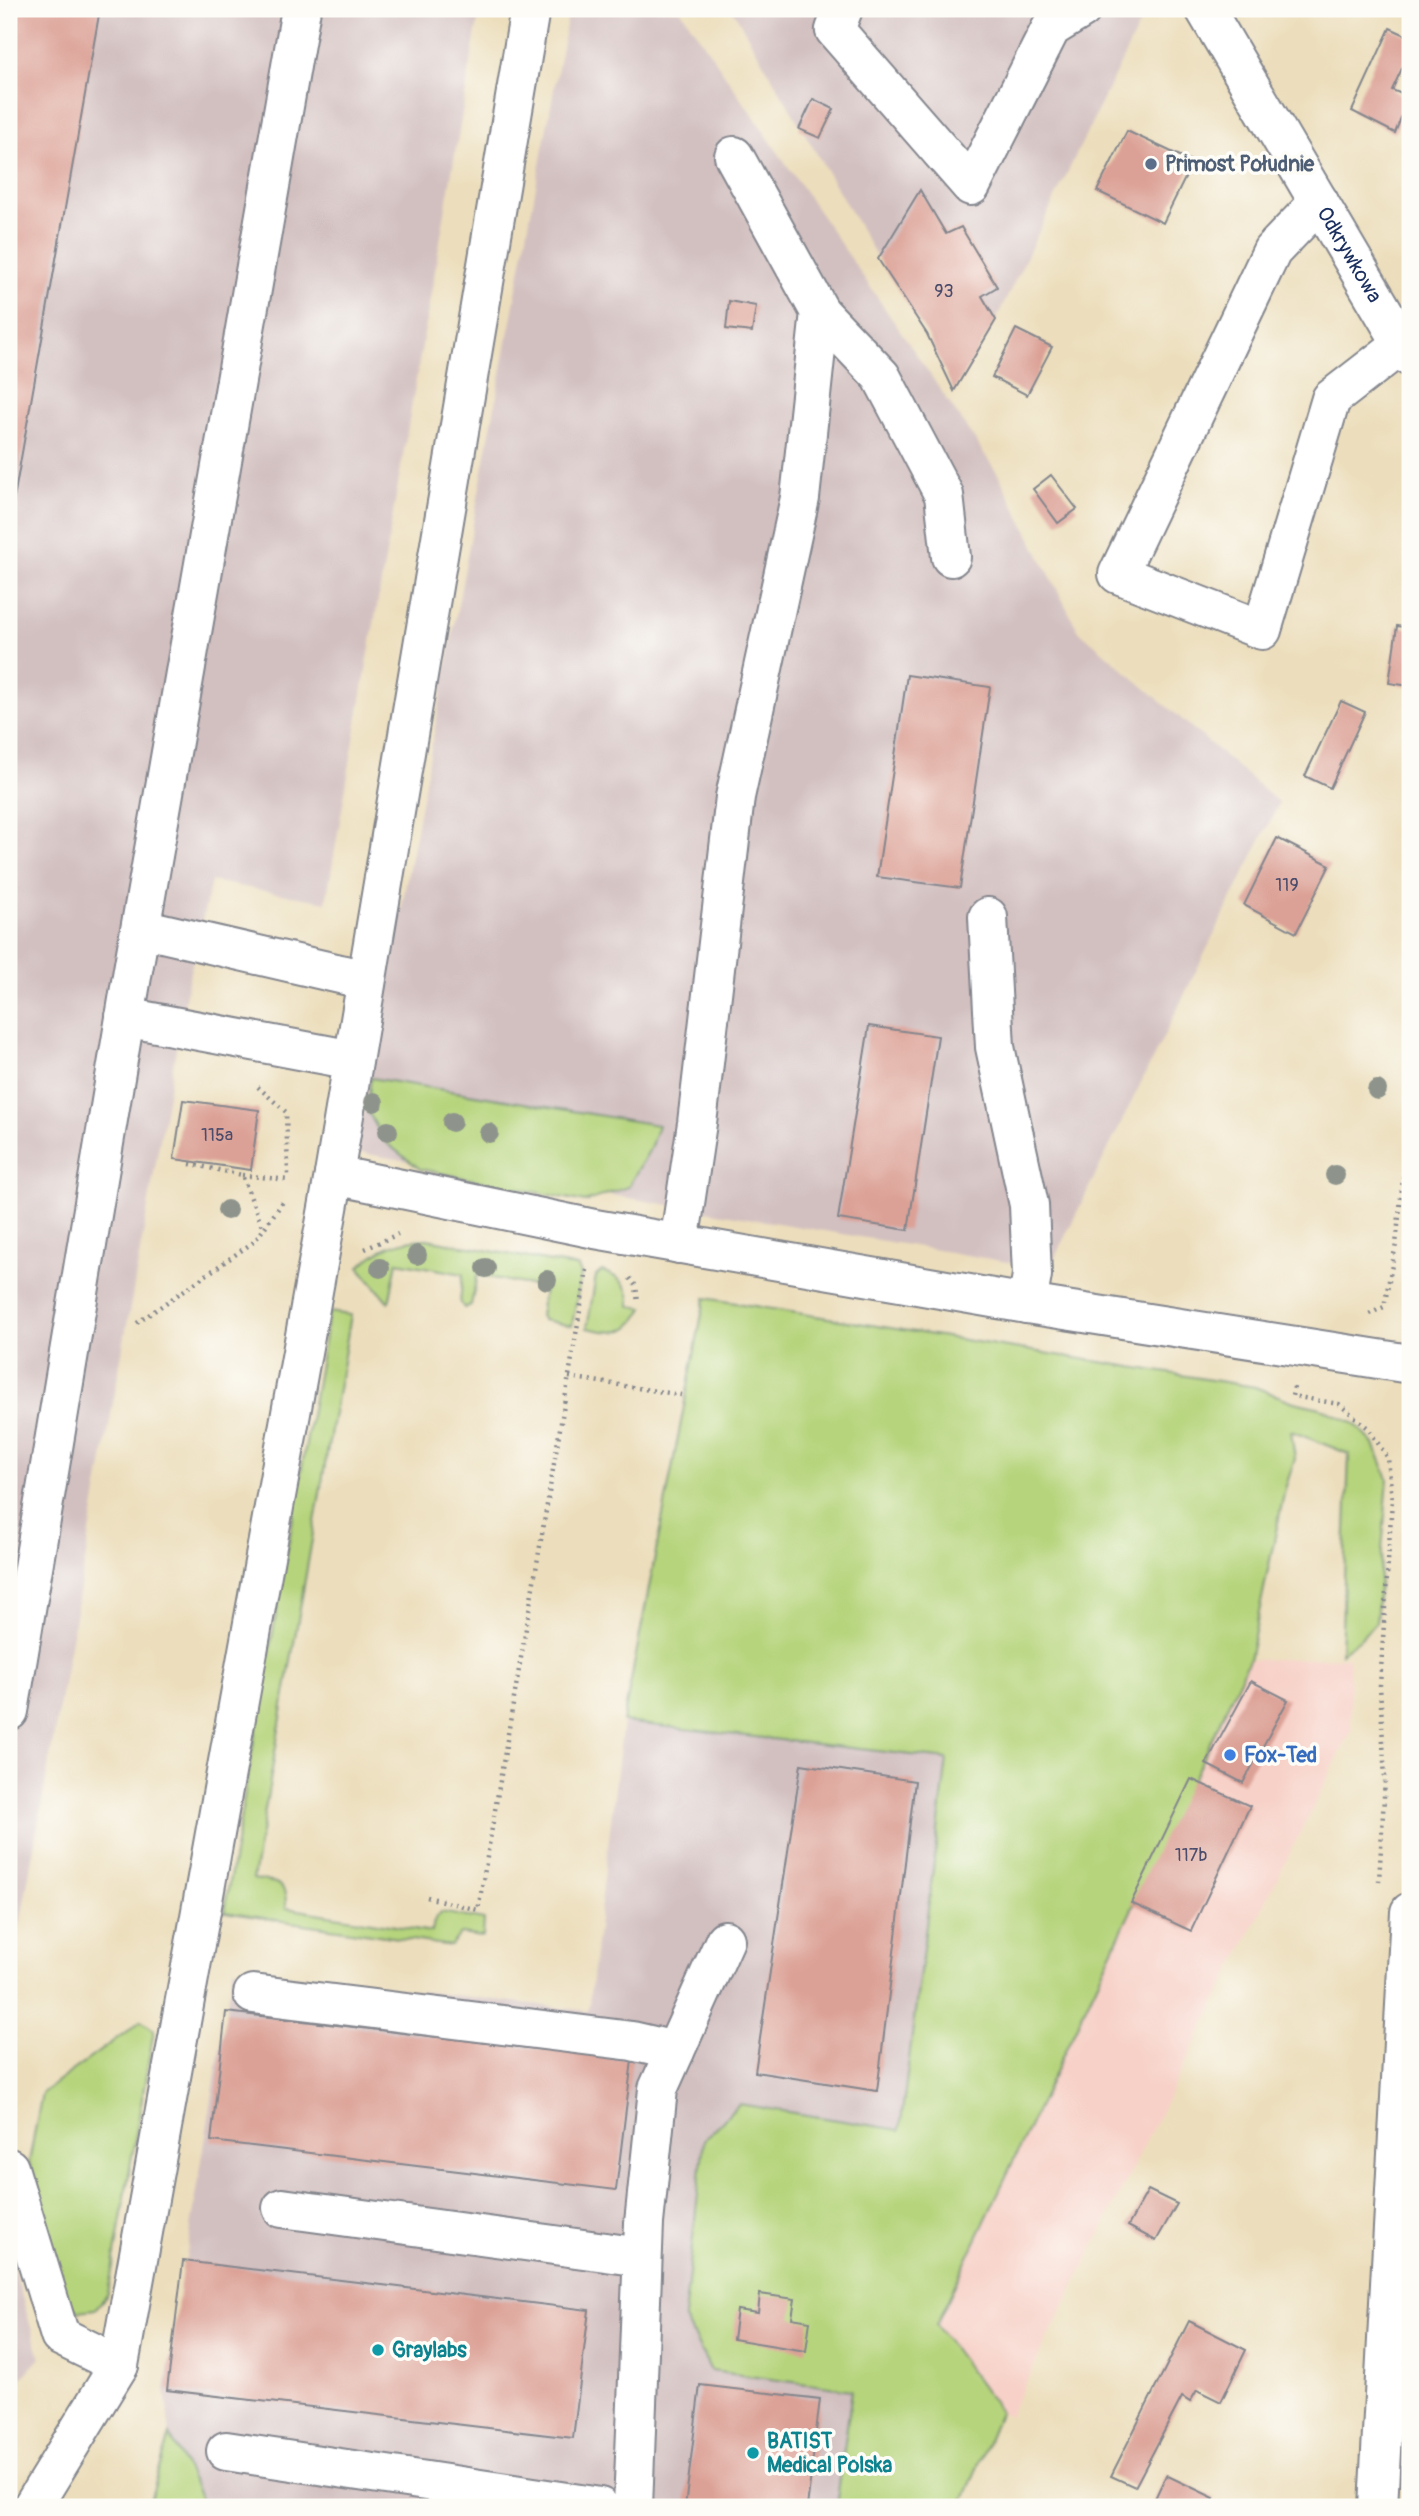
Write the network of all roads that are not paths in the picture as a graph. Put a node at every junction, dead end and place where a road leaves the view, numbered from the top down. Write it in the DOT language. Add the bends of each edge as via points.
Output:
graph roads {
  1 [pos="301,9"];
  2 [pos="530,9"];
  3 [pos="843,9"];
  4 [pos="1082,9"];
  5 [pos="1205,9"];
  6 [pos="734,156"];
  7 [pos="1319,202"];
  8 [pos="820,312"];
  9 [pos="1406,350"];
  10 [pos="951,557"];
  11 [pos="988,917"];
  12 [pos="141,928"];
  13 [pos="366,980"];
  14 [pos="125,1017"];
  15 [pos="352,1060"];
  16 [pos="334,1175"];
  17 [pos="680,1244"];
  18 [pos="1027,1304"];
  19 [pos="1410,1364"];
  20 [pos="9,1711"];
  21 [pos="1410,1912"];
  22 [pos="724,1940"];
  23 [pos="253,1994"];
  24 [pos="675,2051"];
  25 [pos="9,2168"];
  26 [pos="282,2208"];
  27 [pos="642,2256"];
  28 [pos="119,2365"];
  29 [pos="226,2451"];
  30 [pos="32,2507"];
  31 [pos="600,2507"];
  32 [pos="633,2507"];
  33 [pos="1378,2507"];
  1 -- 12 [label="street"];
  2 -- 13 [label="street"];
  3 -- 4 [label="street" via="835,30 971,186 1051,28"];
  5 -- 7 [label="street, Odkrywkowa"];
  6 -- 8 [label="street"];
  7 -- 9 [label="street, Odkrywkowa"];
  7 -- 9 [label="street" via="1272,250 1118,574 1262,630 1331,399"];
  8 -- 10 [label="street" via="888,388 944,495"];
  8 -- 17 [label="street" via="800,498 735,797"];
  11 -- 18 [label="street" via="995,1047 1029,1205 1032,1275"];
  12 -- 13 [label="street"];
  12 -- 14 [label="street"];
  13 -- 15 [label="street"];
  14 -- 15 [label="street"];
  14 -- 20 [label="street"];
  15 -- 16 [label="street"];
  16 -- 17 [label="street"];
  16 -- 28 [label="street"];
  17 -- 18 [label="street"];
  18 -- 19 [label="street"];
  21 -- 33 [label="street"];
  22 -- 24 [label="street"];
  23 -- 24 [label="street" via="632,2041"];
  24 -- 27 [label="street" via="658,2088"];
  25 -- 28 [label="street" via="61,2336"];
  26 -- 27 [label="street"];
  27 -- 32 [label="street"];
  28 -- 30 [label="street"];
  29 -- 31 [label="street"];
}
